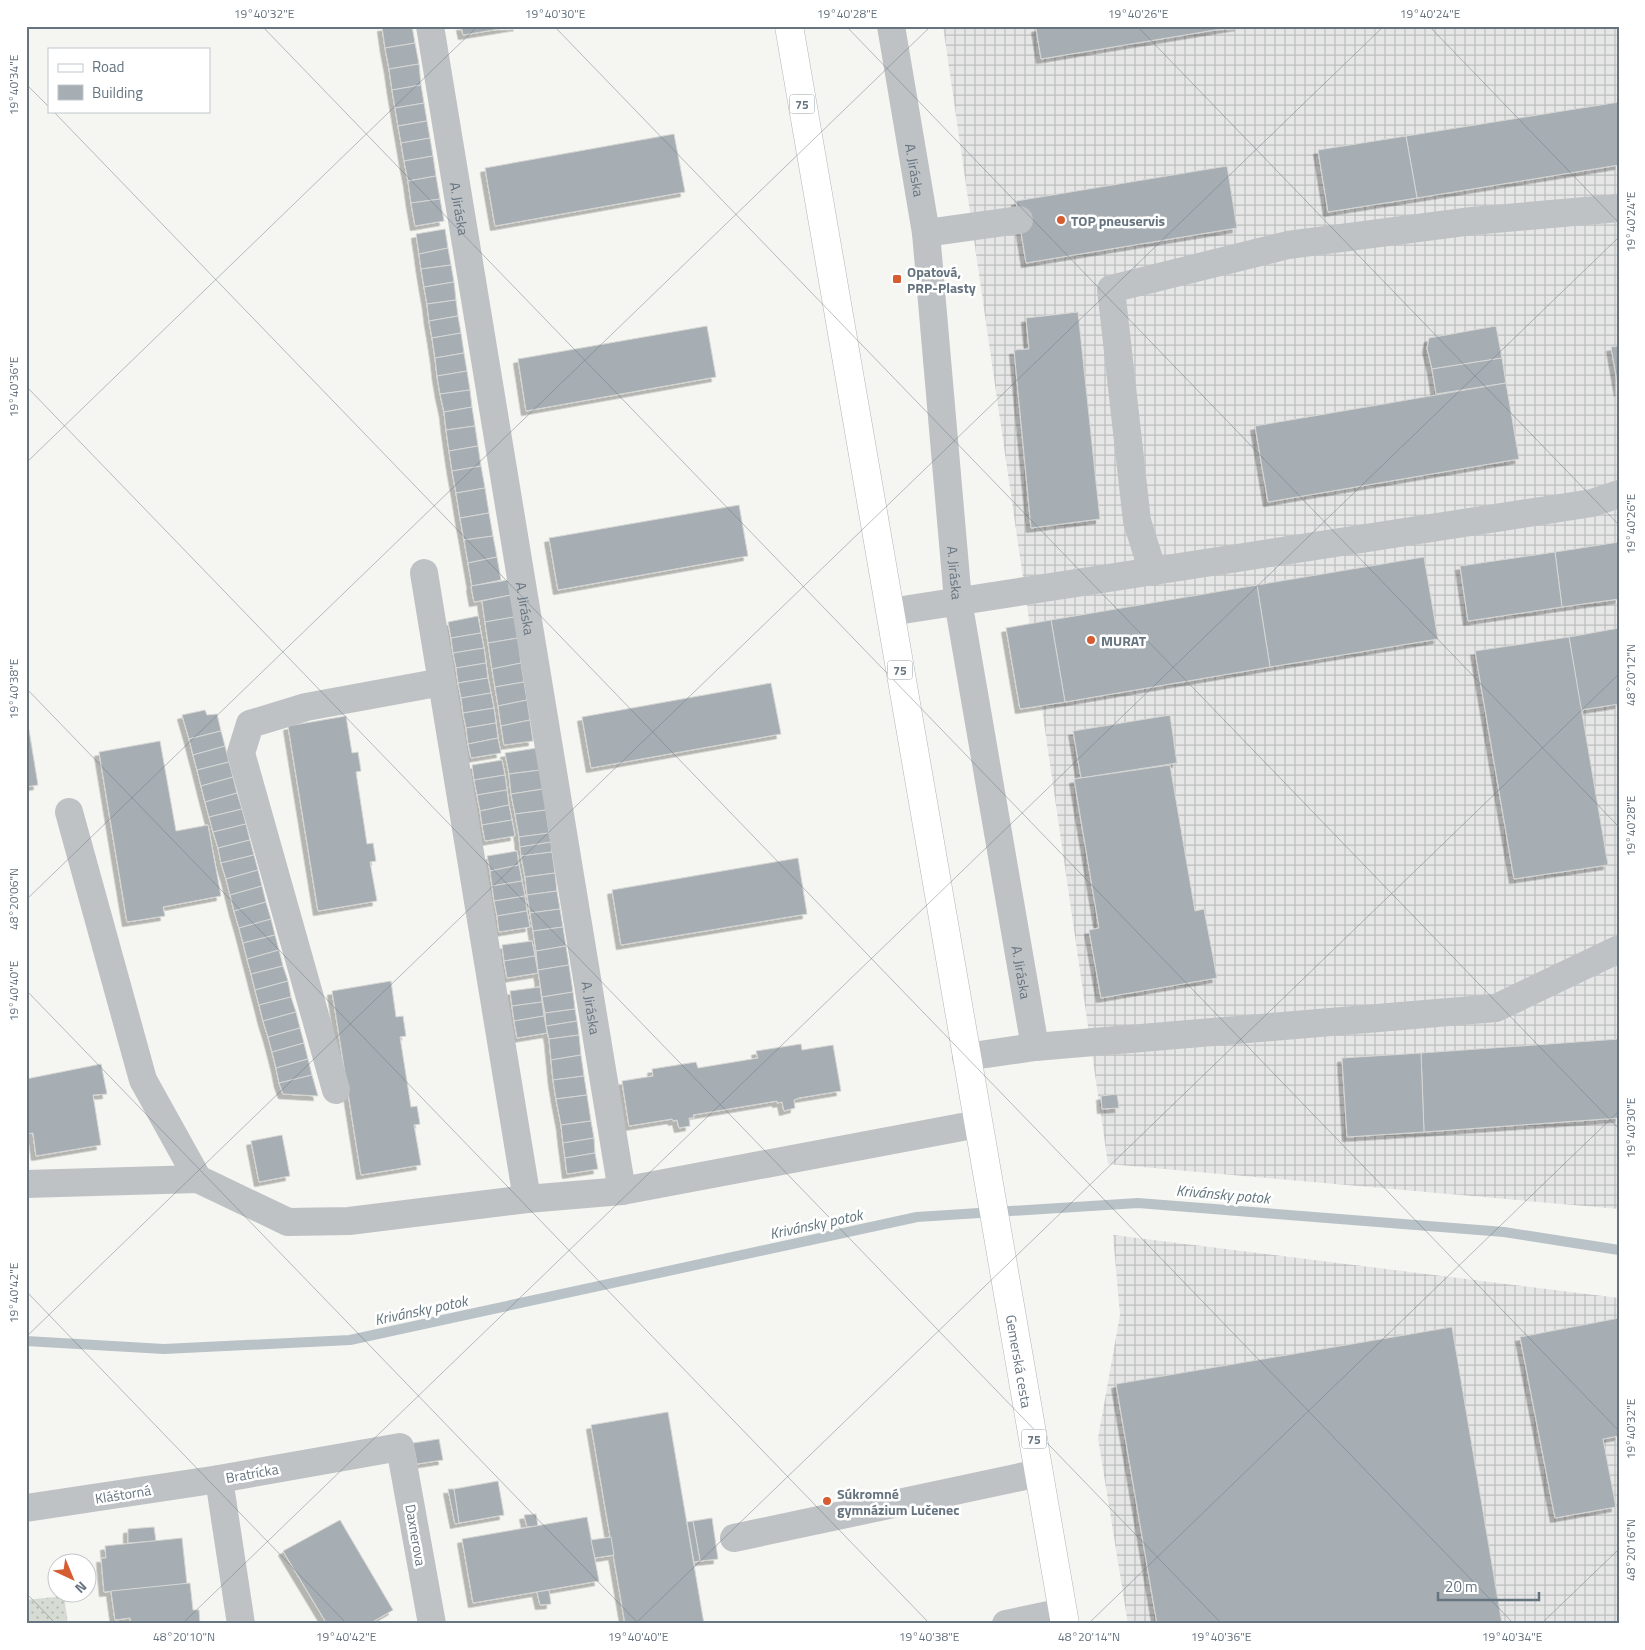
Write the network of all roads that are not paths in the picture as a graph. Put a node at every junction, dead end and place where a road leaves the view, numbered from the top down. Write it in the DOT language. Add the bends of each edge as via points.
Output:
graph roads {
  1 [pos="430,26"];
  2 [pos="789,26"];
  3 [pos="891,26"];
  4 [pos="1619,208"];
  5 [pos="1019,220"];
  6 [pos="926,233"];
  7 [pos="1619,494"];
  8 [pos="424,572"];
  9 [pos="1153,572"];
  10 [pos="958,601"];
  11 [pos="890,612"];
  12 [pos="442,682"];
  13 [pos="69,812"];
  14 [pos="1619,949"];
  15 [pos="1034,1047"];
  16 [pos="966,1057"];
  17 [pos="336,1090"];
  18 [pos="978,1124"];
  19 [pos="198,1179"];
  20 [pos="26,1184"];
  21 [pos="622,1191"];
  22 [pos="527,1199"];
  23 [pos="400,1447"];
  24 [pos="1040,1473"];
  25 [pos="219,1479"];
  26 [pos="26,1508"];
  27 [pos="734,1538"];
  28 [pos="1064,1618"];
  29 [pos="241,1624"];
  30 [pos="432,1624"];
  31 [pos="1006,1624"];
  1 -- 21 [label="street, A. Jiráska"];
  2 -- 11 [label="main road, 75"];
  3 -- 6 [label="street, A. Jiráska"];
  4 -- 9 [label="street" via="1472,221 1288,245 1110,289 1137,521"];
  5 -- 6 [label="street"];
  6 -- 10 [label="street, A. Jiráska"];
  7 -- 9 [label="street" via="1592,503"];
  8 -- 12 [label="street"];
  9 -- 10 [label="street"];
  10 -- 11 [label="street"];
  10 -- 15 [label="street, A. Jiráska"];
  11 -- 16 [label="main road, 75"];
  12 -- 17 [label="street" via="306,707 250,724 242,753"];
  12 -- 22 [label="street"];
  13 -- 19 [label="street" via="144,1080"];
  14 -- 15 [label="street" via="1496,1008"];
  15 -- 16 [label="street"];
  16 -- 18 [label="main road, 75"];
  18 -- 21 [label="street"];
  18 -- 24 [label="main road, Gemerská cesta / 75"];
  19 -- 20 [label="street"];
  19 -- 22 [label="street" via="288,1222 349,1221"];
  21 -- 22 [label="street"];
  23 -- 25 [label="street, Bratrícka"];
  23 -- 30 [label="street, Daxnerova"];
  24 -- 27 [label="street"];
  24 -- 28 [label="main road, Gemerská cesta / 75"];
  25 -- 26 [label="street, Kláštorná"];
  25 -- 29 [label="street, Bratrícka"];
  28 -- 31 [label="street"];
}
